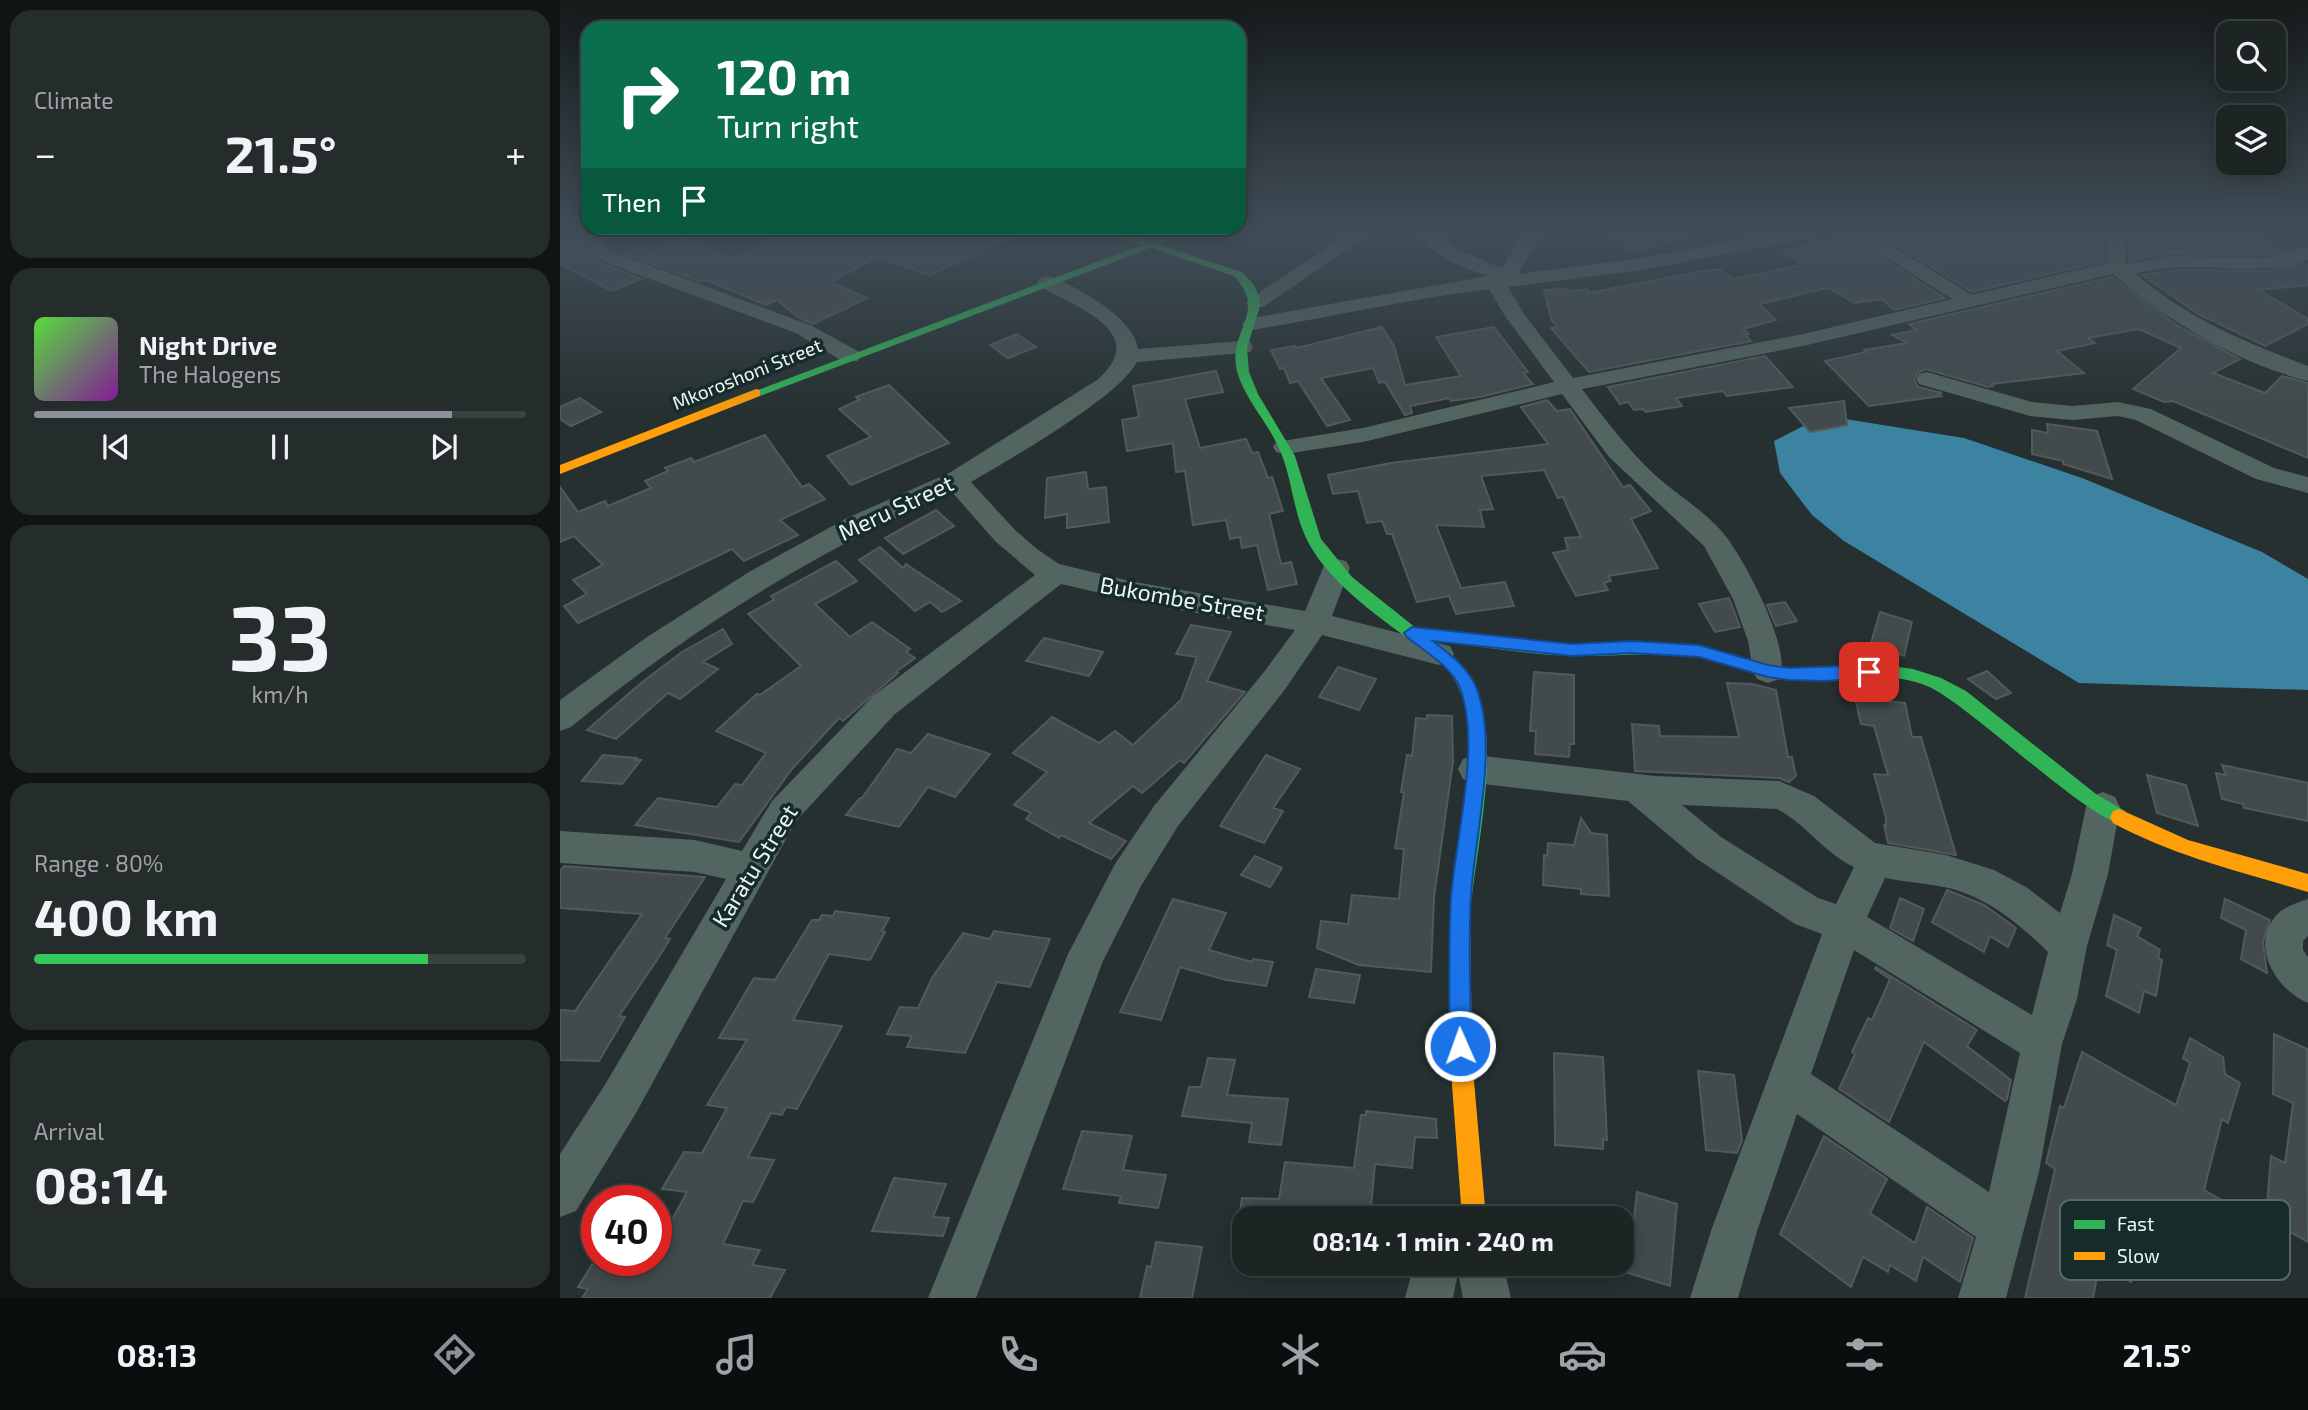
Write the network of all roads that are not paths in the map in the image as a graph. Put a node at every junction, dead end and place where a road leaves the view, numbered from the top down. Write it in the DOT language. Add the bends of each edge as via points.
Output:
graph roads {
  1 [pos="703,293"];
  2 [pos="1019,293"];
  3 [pos="1066,293"];
  4 [pos="1253,293"];
  5 [pos="1272,293"];
  6 [pos="1417,293"];
  7 [pos="1507,293"];
  8 [pos="1956,293"];
  9 [pos="2005,293"];
  10 [pos="2146,293"];
  11 [pos="1967,300"];
  12 [pos="1256,303"];
  13 [pos="1252,324"];
  14 [pos="1242,346"];
  15 [pos="850,356"];
  16 [pos="1128,356"];
  17 [pos="2308,374"];
  18 [pos="1927,379"];
  19 [pos="1570,384"];
  20 [pos="1285,447"];
  21 [pos="560,471"];
  22 [pos="957,480"];
  23 [pos="2308,485"];
  24 [pos="1336,568"];
  25 [pos="1056,573"];
  26 [pos="1314,625"];
  27 [pos="1412,633"];
  28 [pos="1443,655"];
  29 [pos="1768,671"];
  30 [pos="560,718"];
  31 [pos="1475,769"];
  32 [pos="1635,787"];
  33 [pos="2103,807"];
  34 [pos="560,847"];
  35 [pos="1875,860"];
  36 [pos="750,869"];
  37 [pos="2308,883"];
  38 [pos="2308,916"];
  39 [pos="1845,924"];
  40 [pos="2068,946"];
  41 [pos="2308,984"];
  42 [pos="2042,1044"];
  43 [pos="1788,1083"];
  44 [pos="1466,1135"];
  45 [pos="560,1195"];
  46 [pos="1450,1206"];
  47 [pos="1473,1206"];
  48 [pos="2001,1228"];
  49 [pos="1434,1276"];
  50 [pos="1482,1276"];
  51 [pos="951,1298"];
  52 [pos="1429,1298"];
  53 [pos="1487,1298"];
  54 [pos="1714,1298"];
  55 [pos="1982,1298"];
  1 -- 15 [label="street" via="803,329"];
  2 -- 15 [label="street, Mkoroshoni Street"];
  3 -- 16 [label="street" via="1118,326 1127,339"];
  4 -- 12 [label="street"];
  5 -- 12 [label="street"];
  6 -- 13 [label="street"];
  7 -- 19 [label="street" via="1515,316"];
  8 -- 11 [label="street"];
  9 -- 11 [label="street"];
  10 -- 17 [label="street" via="2195,327"];
  11 -- 19 [label="street" via="1803,340"];
  12 -- 13 [label="street"];
  13 -- 14 [label="street"];
  14 -- 16 [label="street"];
  14 -- 20 [label="street" via="1240,357 1251,389"];
  15 -- 21 [label="street, Mkoroshoni Street"];
  16 -- 22 [label="street, Meru Street" via="1105,384"];
  18 -- 23 [label="street" via="2030,409 2130,411 2265,474"];
  19 -- 20 [label="street" via="1388,429"];
  19 -- 29 [label="street" via="1626,460 1715,541 1747,599 1763,641"];
  20 -- 24 [label="street" via="1312,536"];
  22 -- 25 [label="street, Bukombe Street" via="1019,547"];
  22 -- 30 [label="street, Meru Street" via="830,539 733,596 646,651"];
  24 -- 26 [label="street"];
  24 -- 27 [label="street"];
  25 -- 26 [label="street, Bukombe Street"];
  25 -- 36 [label="street, Karatu Street" via="913,681 854,734 785,811"];
  26 -- 28 [label="street, Bukombe Street"];
  26 -- 51 [label="street" via="1166,816 1128,875 1087,954"];
  27 -- 28 [label="street"];
  27 -- 29 [label="street" via="1572,650 1699,651"];
  28 -- 31 [label="street" via="1464,679 1473,704"];
  29 -- 33 [label="street" via="1809,676 1891,671 1935,682 1960,696"];
  31 -- 32 [label="street"];
  31 -- 44 [label="street" via="1461,909 1459,1023"];
  32 -- 35 [label="street" via="1758,793 1798,801 1844,843"];
  32 -- 39 [label="street" via="1709,848 1808,912"];
  33 -- 37 [label="street" via="2170,842"];
  33 -- 40 [label="street" via="2090,874"];
  34 -- 36 [label="street" via="695,856"];
  35 -- 39 [label="street"];
  35 -- 40 [label="street" via="1890,866 1945,870 1988,884 2043,921"];
  36 -- 45 [label="street, Karatu Street" via="621,1098"];
  38 -- 41 [label="street" via="2290,924 2283,933 2288,964"];
  39 -- 42 [label="street"];
  39 -- 43 [label="street"];
  40 -- 42 [label="street"];
  42 -- 48 [label="street"];
  43 -- 48 [label="street"];
  43 -- 54 [label="street"];
  44 -- 46 [label="street"];
  44 -- 47 [label="street"];
  48 -- 55 [label="street"];
  49 -- 52 [label="street"];
  50 -- 53 [label="street"];
}
